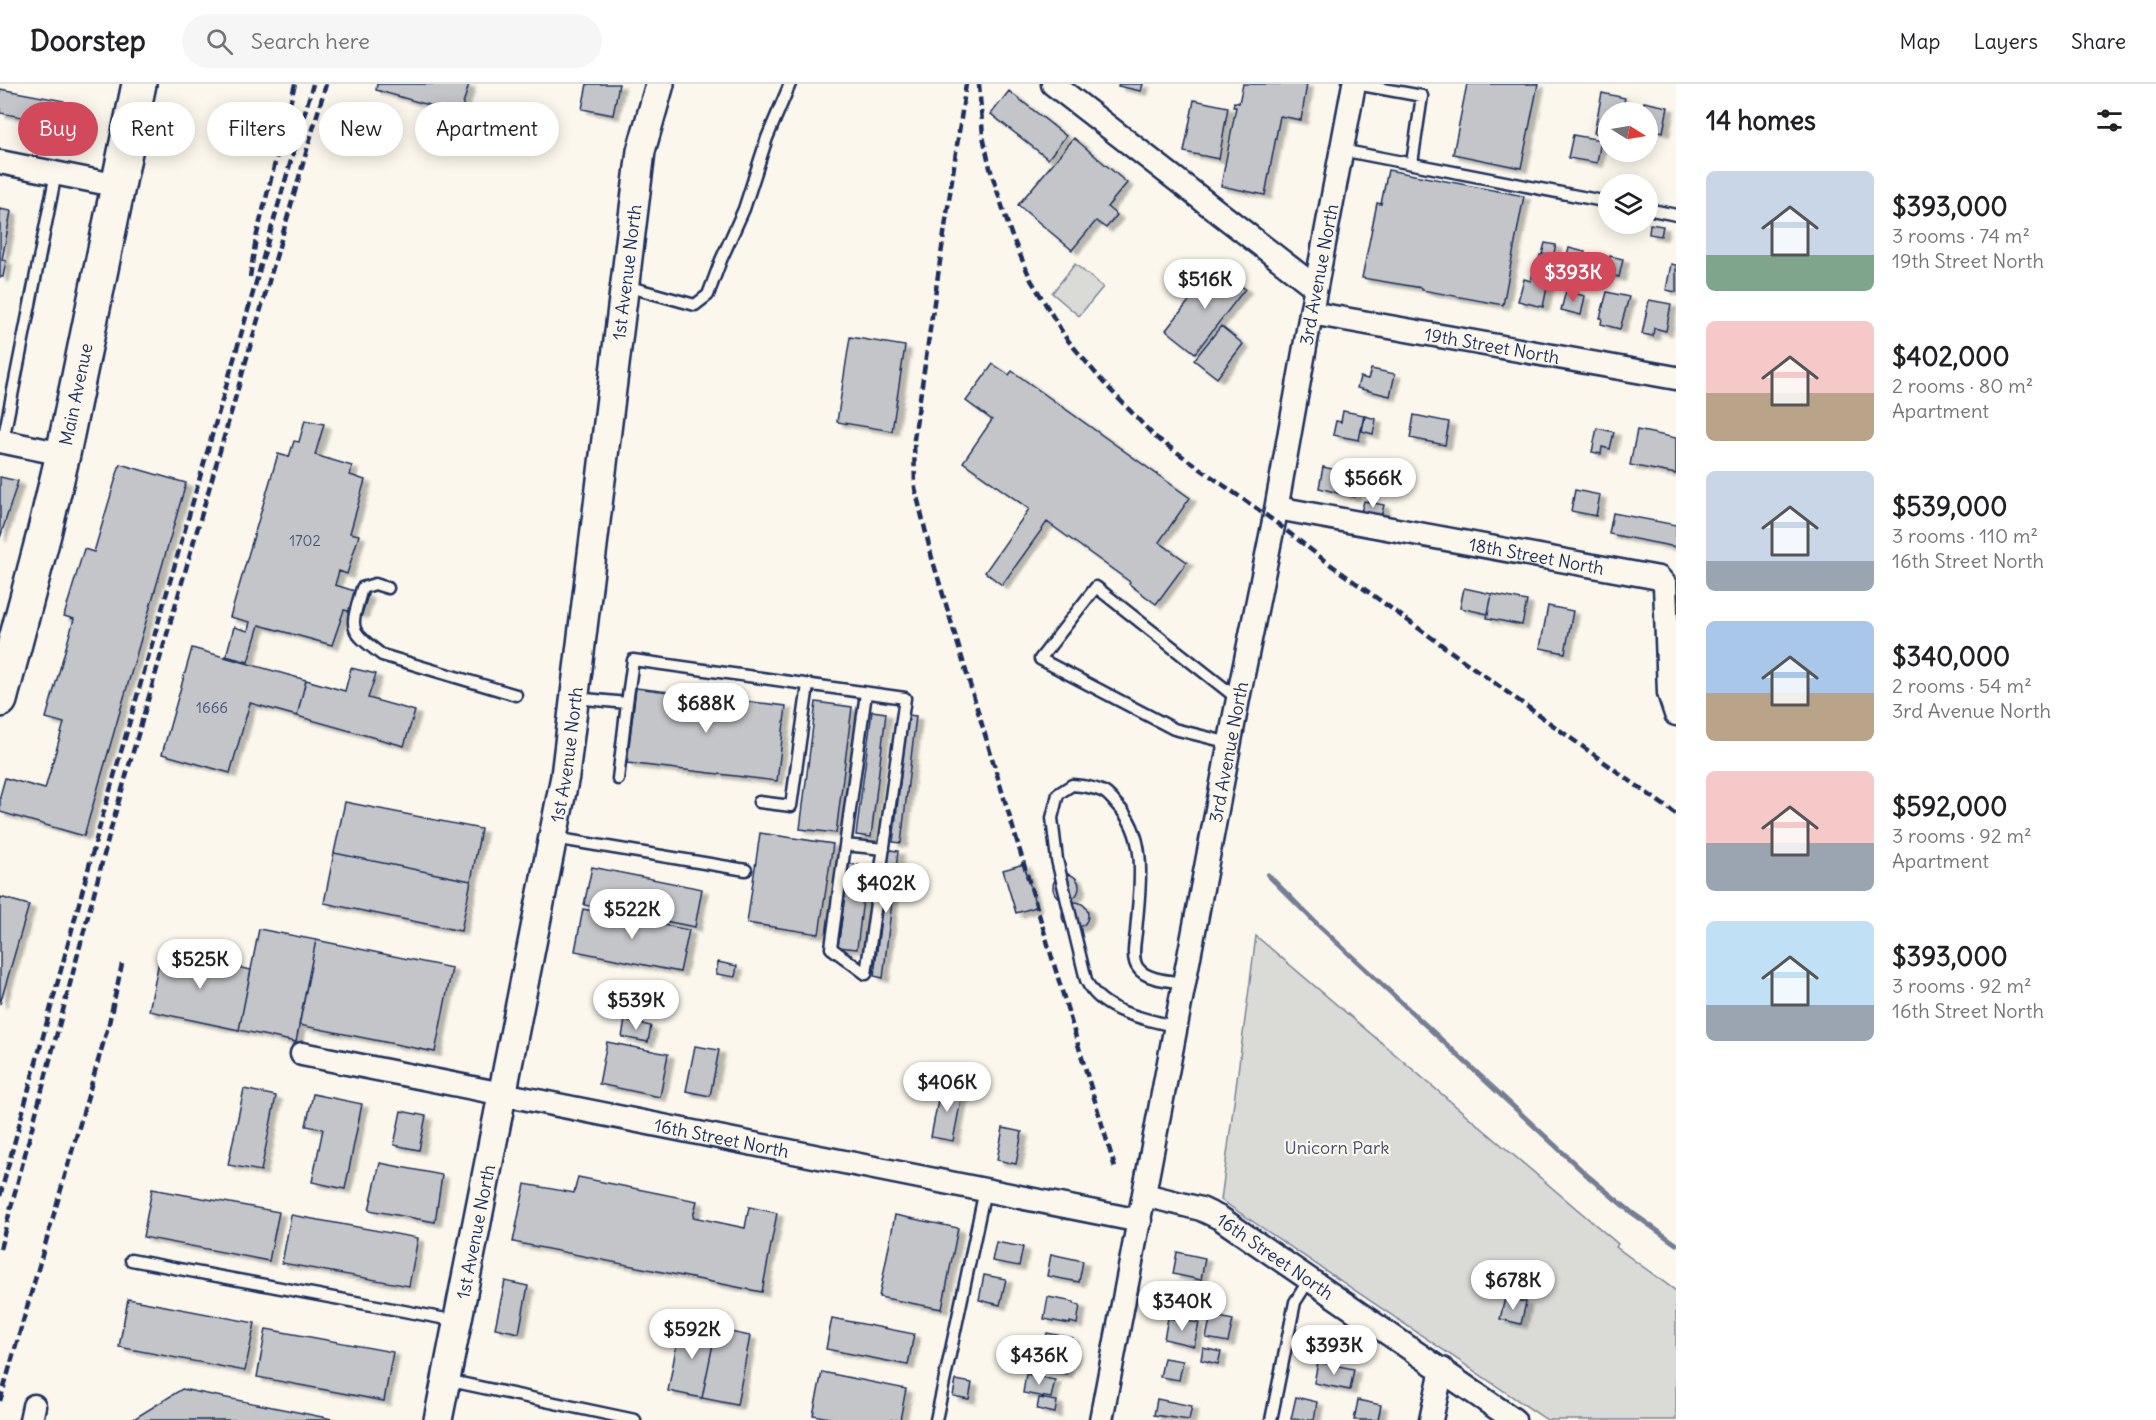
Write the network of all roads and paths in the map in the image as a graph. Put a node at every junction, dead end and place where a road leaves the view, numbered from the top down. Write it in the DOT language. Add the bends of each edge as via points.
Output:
graph roads {
  1 [pos="138,84"];
  2 [pos="660,84"];
  3 [pos="790,84"];
  4 [pos="1053,84"];
  5 [pos="1355,84"];
  6 [pos="1341,150"];
  7 [pos="0,162"];
  8 [pos="1412,163"];
  9 [pos="56,173"];
  10 [pos="119,186"];
  11 [pos="1598,200"];
  12 [pos="1658,211"];
  13 [pos="1676,215"];
  14 [pos="625,286"];
  15 [pos="1316,287"];
  16 [pos="1311,313"];
  17 [pos="1676,378"];
  18 [pos="2,441"];
  19 [pos="63,454"];
  20 [pos="1276,508"];
  21 [pos="388,588"];
  22 [pos="808,685"];
  23 [pos="866,693"];
  24 [pos="516,694"];
  25 [pos="575,698"];
  26 [pos="1238,699"];
  27 [pos="0,700"];
  28 [pos="627,703"];
  29 [pos="1676,714"];
  30 [pos="1230,743"];
  31 [pos="618,779"];
  32 [pos="759,802"];
  33 [pos="554,838"];
  34 [pos="845,845"];
  35 [pos="884,849"];
  36 [pos="746,870"];
  37 [pos="1185,983"];
  38 [pos="1176,1026"];
  39 [pos="302,1054"];
  40 [pos="503,1093"];
  41 [pos="985,1190"];
  42 [pos="1145,1195"];
  43 [pos="1140,1221"];
  44 [pos="131,1260"];
  45 [pos="1309,1280"];
  46 [pos="458,1321"];
  47 [pos="1442,1369"];
  48 [pos="446,1380"];
  49 [pos="438,1420"];
  50 [pos="635,1420"];
  51 [pos="936,1420"];
  52 [pos="1101,1420"];
  53 [pos="1271,1420"];
  54 [pos="1431,1420"];
  55 [pos="1514,1420"];
  1 -- 10 [label="main road, Main Avenue"];
  2 -- 14 [label="street, 1st Avenue North" via="641,152"];
  3 -- 14 [label="lane" via="708,295 695,305"];
  4 -- 15 [label="street"];
  5 -- 6 [label="street, 3rd Avenue North"];
  5 -- 8 [label="lane" via="1422,96"];
  6 -- 8 [label="lane"];
  6 -- 15 [label="street, 3rd Avenue North"];
  7 -- 9 [label="street"];
  8 -- 11 [label="lane"];
  9 -- 10 [label="street"];
  9 -- 18 [label="lane"];
  10 -- 19 [label="main road, Main Avenue"];
  12 -- 13 [label="lane"];
  14 -- 25 [label="street, 1st Avenue North"];
  15 -- 16 [label="street, 3rd Avenue North"];
  16 -- 17 [label="street, 19th Street North"];
  16 -- 20 [label="street, 3rd Avenue North"];
  18 -- 19 [label="street"];
  19 -- 27 [label="main road, Main Avenue"];
  20 -- 26 [label="street, 3rd Avenue North"];
  20 -- 29 [label="street, 18th Street North" via="1659,578 1665,585 1669,693"];
  21 -- 24 [label="lane" via="375,584 362,588 353,622 356,635 368,645 382,655"];
  22 -- 23 [label="lane"];
  22 -- 28 [label="lane" via="633,660"];
  22 -- 32 [label="lane" via="791,806"];
  23 -- 34 [label="lane"];
  23 -- 35 [label="lane" via="905,698"];
  25 -- 28 [label="lane"];
  25 -- 33 [label="street, 1st Avenue North"];
  26 -- 30 [label="street, 3rd Avenue North"];
  26 -- 30 [label="lane" via="1096,587 1040,659 1174,729"];
  28 -- 31 [label="lane"];
  30 -- 37 [label="street, 3rd Avenue North"];
  33 -- 36 [label="lane"];
  33 -- 40 [label="street, 1st Avenue North"];
  34 -- 35 [label="lane"];
  34 -- 35 [label="lane" via="831,948 866,974"];
  37 -- 38 [label="street, 3rd Avenue North"];
  37 -- 38 [label="lane" via="1144,974 1137,967 1134,953 1140,874 1133,828 1105,793 1072,785 1058,794 1052,818 1086,980 1091,991 1110,1006"];
  38 -- 42 [label="street, 3rd Avenue North"];
  39 -- 40 [label="street, 16th Street North"];
  40 -- 41 [label="street, 16th Street North"];
  40 -- 46 [label="street, 1st Avenue North"];
  41 -- 43 [label="street, 16th Street North"];
  41 -- 51 [label="lane"];
  42 -- 43 [label="street, 3rd Avenue North"];
  42 -- 45 [label="street, 16th Street North" via="1201,1209 1220,1218"];
  43 -- 52 [label="street, 3rd Avenue North"];
  44 -- 46 [label="lane"];
  45 -- 47 [label="street, 16th Street North"];
  45 -- 53 [label="lane" via="1295,1302"];
  46 -- 48 [label="street, 1st Avenue North"];
  47 -- 54 [label="street"];
  47 -- 55 [label="street, 16th Street North"];
  48 -- 49 [label="street, 1st Avenue North"];
  48 -- 50 [label="lane"];
}
